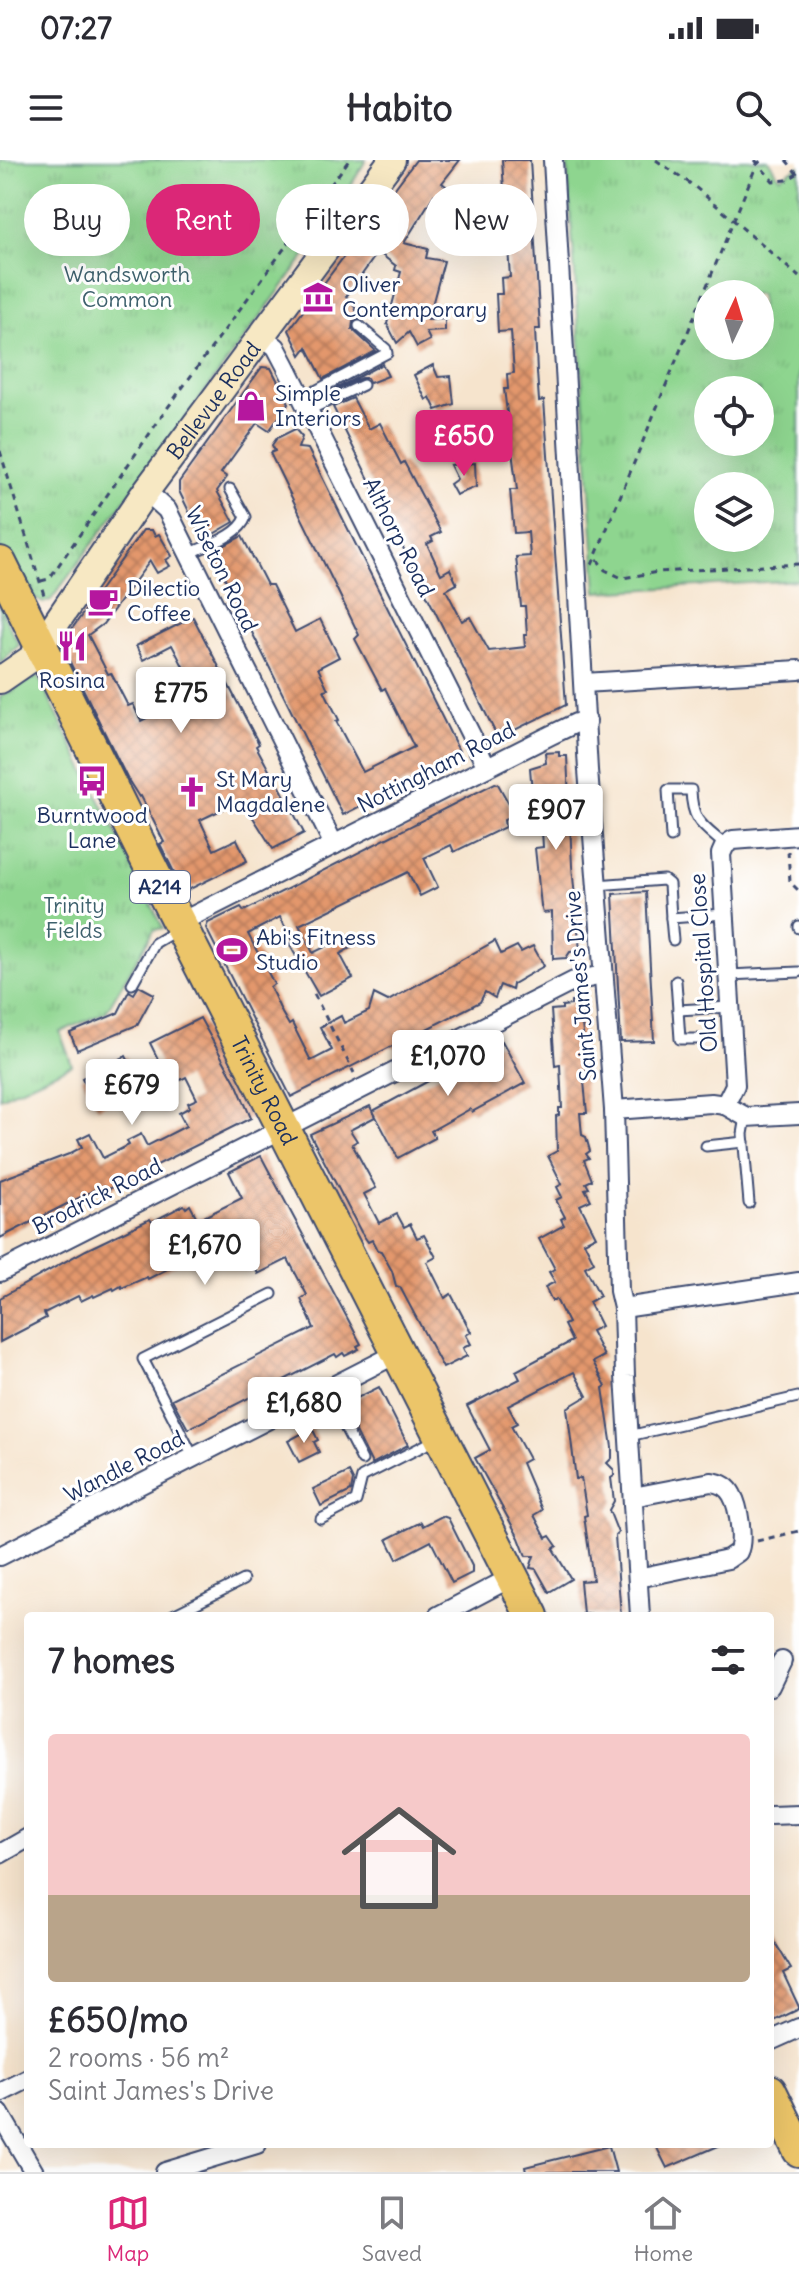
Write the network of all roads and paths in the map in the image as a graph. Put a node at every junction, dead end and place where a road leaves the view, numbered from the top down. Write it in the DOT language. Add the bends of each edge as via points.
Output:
graph roads {
  1 [pos="349,160"];
  2 [pos="392,160"];
  3 [pos="553,160"];
  4 [pos="656,160"];
  5 [pos="762,160"];
  6 [pos="786,160"];
  7 [pos="756,162"];
  8 [pos="798,175"];
  9 [pos="734,220"];
  10 [pos="799,277"];
  11 [pos="359,326"];
  12 [pos="261,335"];
  13 [pos="363,385"];
  14 [pos="305,404"];
  15 [pos="0,451"];
  16 [pos="230,489"];
  17 [pos="146,491"];
  18 [pos="189,554"];
  19 [pos="597,559"];
  20 [pos="0,563"];
  21 [pos="799,564"];
  22 [pos="588,571"];
  23 [pos="41,581"];
  24 [pos="45,600"];
  25 [pos="42,644"];
  26 [pos="799,670"];
  27 [pos="0,680"];
  28 [pos="584,683"];
  29 [pos="587,721"];
  30 [pos="487,767"];
  31 [pos="793,835"];
  32 [pos="671,837"];
  33 [pos="334,845"];
  34 [pos="725,845"];
  35 [pos="596,885"];
  36 [pos="799,891"];
  37 [pos="724,914"];
  38 [pos="671,918"];
  39 [pos="180,926"];
  40 [pos="673,940"];
  41 [pos="799,972"];
  42 [pos="603,975"];
  43 [pos="728,975"];
  44 [pos="676,981"];
  45 [pos="132,984"];
  46 [pos="314,994"];
  47 [pos="730,1007"];
  48 [pos="678,1010"];
  49 [pos="698,1039"];
  50 [pos="360,1088"];
  51 [pos="725,1105"];
  52 [pos="614,1110"];
  53 [pos="799,1114"];
  54 [pos="746,1117"];
  55 [pos="284,1127"];
  56 [pos="744,1142"];
  57 [pos="706,1146"];
  58 [pos="749,1203"];
  59 [pos="0,1272"];
  60 [pos="799,1282"];
  61 [pos="272,1294"];
  62 [pos="623,1308"];
  63 [pos="398,1353"];
  64 [pos="326,1391"];
  65 [pos="798,1397"];
  66 [pos="629,1436"];
  67 [pos="440,1437"];
  68 [pos="194,1458"];
  69 [pos="362,1460"];
  70 [pos="633,1497"];
  71 [pos="321,1519"];
  72 [pos="799,1531"];
  73 [pos="741,1543"];
  74 [pos="0,1556"];
  75 [pos="512,1577"];
  76 [pos="638,1578"];
  77 [pos="243,1580"];
  78 [pos="179,1612"];
  79 [pos="446,1612"];
  80 [pos="530,1612"];
  81 [pos="640,1612"];
  82 [pos="782,1661"];
  83 [pos="774,1678"];
  84 [pos="799,1814"];
  85 [pos="774,1815"];
  86 [pos="24,1840"];
  87 [pos="0,1854"];
  88 [pos="799,2028"];
  89 [pos="774,2039"];
  90 [pos="24,2081"];
  91 [pos="0,2093"];
  92 [pos="774,2099"];
  93 [pos="0,2114"];
  94 [pos="244,2148"];
  95 [pos="799,2150"];
  96 [pos="34,2172"];
  97 [pos="165,2172"];
  1 -- 23 [label="path" via="49,579"];
  2 -- 12 [label="main road, Bellevue Road"];
  3 -- 28 [label="street, Saint James's Drive"];
  4 -- 9 [label="path"];
  5 -- 7 [label="path"];
  6 -- 8 [label="path"];
  7 -- 8 [label="path" via="773,181"];
  7 -- 9 [label="path"];
  9 -- 10 [label="path"];
  9 -- 19 [label="path"];
  11 -- 14 [label="lane" via="387,353"];
  12 -- 14 [label="street, Althorp Road" via="276,347"];
  12 -- 17 [label="main road, Bellevue Road"];
  13 -- 14 [label="lane"];
  14 -- 30 [label="street, Althorp Road"];
  15 -- 23 [label="path"];
  16 -- 18 [label="lane" via="245,522"];
  17 -- 18 [label="street, Wiseton Road" via="167,510"];
  17 -- 25 [label="main road, Bellevue Road"];
  18 -- 33 [label="street, Wiseton Road"];
  19 -- 21 [label="path" via="622,578"];
  19 -- 22 [label="path"];
  20 -- 25 [label="highway, Trinity Road / A214"];
  23 -- 24 [label="path"];
  25 -- 27 [label="main road" via="30,661"];
  25 -- 39 [label="highway, Trinity Road / A214"];
  26 -- 28 [label="street"];
  28 -- 29 [label="street, Saint James's Drive"];
  29 -- 30 [label="street, Nottingham Road"];
  29 -- 35 [label="street, Saint James's Drive"];
  30 -- 33 [label="street, Nottingham Road"];
  31 -- 34 [label="street, Old Hospital Close" via="736,839"];
  31 -- 36 [label="path" via="790,882"];
  32 -- 34 [label="lane" via="668,790 691,790 692,810"];
  33 -- 39 [label="street, Nottingham Road"];
  34 -- 37 [label="street, Old Hospital Close"];
  35 -- 38 [label="lane" via="668,881"];
  35 -- 42 [label="street, Saint James's Drive"];
  37 -- 38 [label="lane"];
  37 -- 43 [label="street, Old Hospital Close"];
  38 -- 40 [label="lane"];
  39 -- 45 [label="lane" via="155,943"];
  39 -- 55 [label="highway, Trinity Road / A214"];
  41 -- 43 [label="lane"];
  42 -- 50 [label="street, Brodrick Road" via="574,981"];
  42 -- 52 [label="street, Saint James's Drive"];
  43 -- 47 [label="street, Old Hospital Close"];
  44 -- 48 [label="lane"];
  46 -- 50 [label="path"];
  47 -- 48 [label="lane"];
  47 -- 51 [label="street, Old Hospital Close" via="735,1085"];
  48 -- 49 [label="lane" via="680,1039"];
  50 -- 55 [label="street, Brodrick Road"];
  51 -- 52 [label="street"];
  51 -- 54 [label="street"];
  52 -- 62 [label="street, Saint James's Drive"];
  53 -- 54 [label="street"];
  54 -- 56 [label="lane"];
  55 -- 59 [label="street, Brodrick Road"];
  55 -- 63 [label="highway, Trinity Road / A214"];
  56 -- 57 [label="lane"];
  56 -- 58 [label="lane"];
  60 -- 62 [label="street"];
  61 -- 68 [label="lane" via="143,1359"];
  62 -- 66 [label="street, Saint James's Drive"];
  63 -- 64 [label="street, Wandle Road"];
  63 -- 67 [label="highway, Trinity Road / A214"];
  64 -- 68 [label="street, Wandle Road"];
  64 -- 69 [label="lane"];
  65 -- 66 [label="lane"];
  66 -- 70 [label="street, Saint James's Drive"];
  67 -- 71 [label="lane" via="362,1477 356,1501"];
  67 -- 75 [label="highway, Trinity Road / A214"];
  68 -- 74 [label="street, Wandle Road"];
  70 -- 73 [label="street" via="718,1483 733,1496"];
  70 -- 76 [label="street, Saint James's Drive"];
  72 -- 73 [label="path"];
  73 -- 76 [label="street" via="728,1559"];
  75 -- 79 [label="street"];
  75 -- 80 [label="highway, Trinity Road / A214"];
  76 -- 81 [label="street, Saint James's Drive"];
  77 -- 78 [label="lane"];
  82 -- 83 [label="street"];
  84 -- 85 [label="street"];
  86 -- 87 [label="street"];
  88 -- 89 [label="street"];
  90 -- 91 [label="street"];
  92 -- 95 [label="highway"];
  93 -- 96 [label="street"];
  94 -- 97 [label="street"];
}
